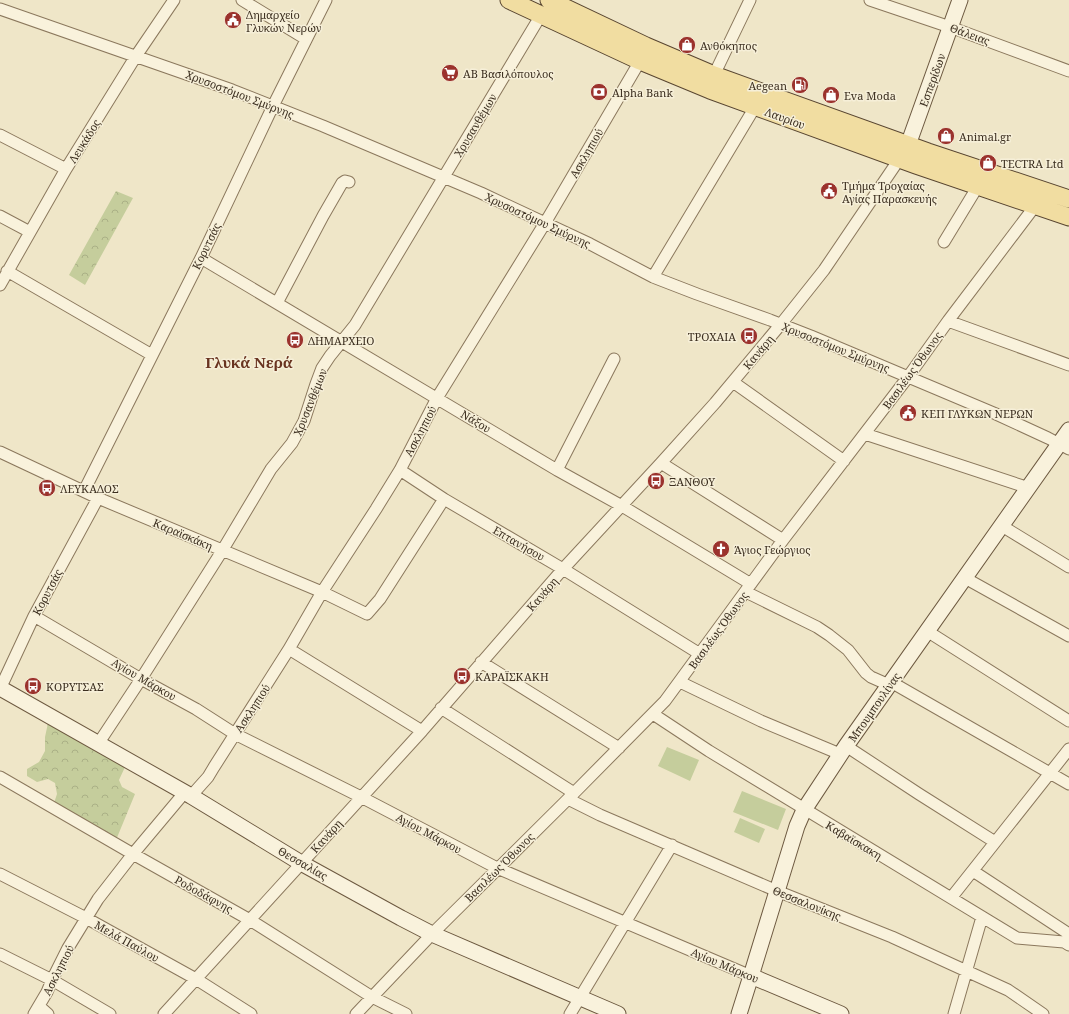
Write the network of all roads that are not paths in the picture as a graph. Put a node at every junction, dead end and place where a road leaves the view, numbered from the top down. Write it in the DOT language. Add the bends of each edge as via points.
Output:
graph roads {
  1 [pos="2,0"];
  2 [pos="174,0"];
  3 [pos="242,0"];
  4 [pos="326,0"];
  5 [pos="509,0"];
  6 [pos="549,0"];
  7 [pos="750,0"];
  8 [pos="870,0"];
  9 [pos="960,0"];
  10 [pos="0,3"];
  11 [pos="0,9"];
  12 [pos="541,15"];
  13 [pos="950,27"];
  14 [pos="306,39"];
  15 [pos="136,56"];
  16 [pos="640,61"];
  17 [pos="1069,71"];
  18 [pos="714,75"];
  19 [pos="273,106"];
  20 [pos="755,107"];
  21 [pos="0,135"];
  22 [pos="904,152"];
  23 [pos="66,169"];
  24 [pos="444,176"];
  25 [pos="349,182"];
  26 [pos="978,186"];
  27 [pos="1069,199"];
  28 [pos="1035,206"];
  29 [pos="0,216"];
  30 [pos="1069,217"];
  31 [pos="545,223"];
  32 [pos="30,232"];
  33 [pos="944,242"];
  34 [pos="201,258"];
  35 [pos="7,271"];
  36 [pos="653,277"];
  37 [pos="0,285"];
  38 [pos="277,303"];
  39 [pos="948,321"];
  40 [pos="781,324"];
  41 [pos="342,341"];
  42 [pos="152,355"];
  43 [pos="614,359"];
  44 [pos="1069,365"];
  45 [pos="908,377"];
  46 [pos="733,382"];
  47 [pos="437,398"];
  48 [pos="1069,430"];
  49 [pos="865,434"];
  50 [pos="1064,446"];
  51 [pos="0,452"];
  52 [pos="844,461"];
  53 [pos="661,463"];
  54 [pos="400,470"];
  55 [pos="557,470"];
  56 [pos="1029,488"];
  57 [pos="84,491"];
  58 [pos="98,498"];
  59 [pos="444,499"];
  60 [pos="622,506"];
  61 [pos="1002,526"];
  62 [pos="784,540"];
  63 [pos="222,551"];
  64 [pos="1069,567"];
  65 [pos="563,569"];
  66 [pos="965,578"];
  67 [pos="748,588"];
  68 [pos="322,592"];
  69 [pos="34,616"];
  70 [pos="927,631"];
  71 [pos="1069,636"];
  72 [pos="289,649"];
  73 [pos="700,654"];
  74 [pos="481,662"];
  75 [pos="141,678"];
  76 [pos="680,682"];
  77 [pos="890,683"];
  78 [pos="0,688"];
  79 [pos="441,708"];
  80 [pos="653,714"];
  81 [pos="1069,721"];
  82 [pos="422,731"];
  83 [pos="235,734"];
  84 [pos="98,744"];
  85 [pos="619,748"];
  86 [pos="1069,749"];
  87 [pos="843,750"];
  88 [pos="1050,773"];
  89 [pos="0,777"];
  90 [pos="1069,784"];
  91 [pos="188,794"];
  92 [pos="571,796"];
  93 [pos="361,797"];
  94 [pos="804,810"];
  95 [pos="995,842"];
  96 [pos="672,845"];
  97 [pos="133,854"];
  98 [pos="301,863"];
  99 [pos="497,868"];
  100 [pos="973,871"];
  101 [pos="0,874"];
  102 [pos="777,891"];
  103 [pos="951,898"];
  104 [pos="982,916"];
  105 [pos="86,918"];
  106 [pos="250,920"];
  107 [pos="625,923"];
  108 [pos="432,934"];
  109 [pos="1068,939"];
  110 [pos="0,954"];
  111 [pos="967,971"];
  112 [pos="751,976"];
  113 [pos="196,979"];
  114 [pos="52,980"];
  115 [pos="372,997"];
  116 [pos="580,998"];
  117 [pos="36,1010"];
  118 [pos="48,1014"];
  119 [pos="110,1014"];
  120 [pos="164,1014"];
  121 [pos="252,1014"];
  122 [pos="356,1014"];
  123 [pos="406,1014"];
  124 [pos="570,1014"];
  125 [pos="618,1014"];
  126 [pos="738,1014"];
  127 [pos="841,1014"];
  128 [pos="954,1014"];
  129 [pos="1043,1014"];
  1 -- 10 [label="street"];
  2 -- 15 [label="street, Λευκάδος"];
  3 -- 14 [label="street"];
  4 -- 14 [label="street, Κορυτσάς"];
  5 -- 12 [label="main road, Λαυρίου"];
  6 -- 18 [label="main road, Λαυρίου"];
  7 -- 18 [label="street"];
  8 -- 13 [label="street, Θάλειας"];
  9 -- 13 [label="street, Εσπερίδων"];
  11 -- 15 [label="street, Χρυσοστόμου Σμύρνης"];
  12 -- 16 [label="main road, Λαυρίου"];
  12 -- 24 [label="street, Χρυσανθέμων"];
  13 -- 17 [label="street, Θάλειας"];
  13 -- 22 [label="street, Εσπερίδων"];
  14 -- 19 [label="street, Κορυτσάς"];
  15 -- 19 [label="street, Χρυσοστόμου Σμύρνης"];
  15 -- 23 [label="street, Λευκάδος"];
  16 -- 20 [label="main road, Λαυρίου"];
  16 -- 31 [label="street, Ασκληπιού"];
  18 -- 22 [label="main road, Λαυρίου"];
  19 -- 24 [label="street, Χρυσοστόμου Σμύρνης"];
  19 -- 34 [label="street, Κορυτσάς"];
  20 -- 22 [label="main road, Λαυρίου"];
  20 -- 36 [label="street"];
  21 -- 23 [label="street"];
  22 -- 26 [label="main road, Λαυρίου"];
  22 -- 27 [label="main road, Λαυρίου" via="996,175"];
  22 -- 40 [label="street, Κανάρη" via="824,270"];
  23 -- 32 [label="street, Λευκάδος"];
  24 -- 31 [label="street, Χρυσοστόμου Σμύρνης"];
  24 -- 41 [label="street, Χρυσανθέμων" via="355,325"];
  25 -- 38 [label="street" via="342,183 322,216"];
  26 -- 28 [label="main road, Λαυρίου"];
  26 -- 33 [label="street"];
  28 -- 30 [label="main road, Λαυρίου"];
  28 -- 39 [label="street, Βασιλέως Όθωνος"];
  29 -- 32 [label="street"];
  31 -- 36 [label="street, Χρυσοστόμου Σμύρνης"];
  31 -- 47 [label="street, Ασκληπιού"];
  32 -- 35 [label="street, Λευκάδος"];
  34 -- 38 [label="street, Νάξου"];
  34 -- 42 [label="street, Κορυτσάς"];
  35 -- 37 [label="street, Λευκάδος"];
  35 -- 42 [label="street"];
  36 -- 40 [label="street, Χρυσοστόμου Σμύρνης"];
  38 -- 41 [label="street, Νάξου"];
  39 -- 44 [label="street"];
  39 -- 45 [label="street, Βασιλέως Όθωνος"];
  40 -- 45 [label="street, Χρυσοστόμου Σμύρνης"];
  40 -- 46 [label="street, Κανάρη"];
  41 -- 47 [label="street, Νάξου"];
  41 -- 63 [label="street, Χρυσανθέμων" via="318,375 305,417 288,450 271,469"];
  42 -- 57 [label="street, Κορυτσάς"];
  43 -- 55 [label="street"];
  45 -- 49 [label="street, Βασιλέως Όθωνος"];
  45 -- 50 [label="street, Χρυσοστόμου Σμύρνης"];
  46 -- 52 [label="street"];
  46 -- 53 [label="street, Κανάρη"];
  47 -- 54 [label="street, Ασκληπιού"];
  47 -- 55 [label="street, Νάξου"];
  48 -- 50 [label="street, Μπουμπουλίνας"];
  49 -- 52 [label="street, Βασιλέως Όθωνος"];
  49 -- 56 [label="street"];
  50 -- 56 [label="street, Μπουμπουλίνας"];
  51 -- 57 [label="street, Καραϊσκάκη"];
  52 -- 62 [label="street, Βασιλέως Όθωνος"];
  53 -- 60 [label="street, Κανάρη"];
  53 -- 62 [label="street"];
  54 -- 59 [label="street, Επτανήσου"];
  54 -- 68 [label="street, Ασκληπιού"];
  55 -- 60 [label="street, Νάξου"];
  56 -- 61 [label="street, Μπουμπουλίνας"];
  57 -- 58 [label="street, Καραϊσκάκη"];
  58 -- 63 [label="street, Καραϊσκάκη"];
  58 -- 69 [label="street, Κορυτσάς"];
  59 -- 65 [label="street, Επτανήσου"];
  59 -- 68 [label="street, Καραϊσκάκη" via="380,600 367,614"];
  60 -- 65 [label="street, Κανάρη"];
  60 -- 67 [label="street, Νάξου"];
  61 -- 64 [label="street"];
  61 -- 66 [label="street, Μπουμπουλίνας"];
  62 -- 67 [label="street, Βασιλέως Όθωνος"];
  63 -- 68 [label="street, Καραϊσκάκη"];
  63 -- 75 [label="street, Χρυσανθέμων"];
  65 -- 73 [label="street, Επτανήσου"];
  65 -- 74 [label="street, Κανάρη"];
  66 -- 70 [label="street, Μπουμπουλίνας"];
  66 -- 71 [label="street"];
  67 -- 73 [label="street, Βασιλέως Όθωνος"];
  67 -- 77 [label="street, Νάξου" via="817,627 842,644 866,673"];
  68 -- 72 [label="street, Ασκληπιού"];
  69 -- 75 [label="street, Αγίου Μάρκου"];
  69 -- 78 [label="street, Κορυτσάς"];
  70 -- 77 [label="street, Μπουμπουλίνας"];
  70 -- 81 [label="street"];
  72 -- 82 [label="street"];
  72 -- 83 [label="street, Ασκληπιού"];
  73 -- 76 [label="street, Βασιλέως Όθωνος"];
  74 -- 79 [label="street, Κανάρη"];
  74 -- 85 [label="street"];
  75 -- 83 [label="street, Αγίου Μάρκου"];
  75 -- 84 [label="street, Χρυσανθέμων"];
  76 -- 80 [label="street, Βασιλέως Όθωνος"];
  76 -- 87 [label="street" via="761,721"];
  77 -- 87 [label="street, Μπουμπουλίνας"];
  77 -- 88 [label="street"];
  78 -- 84 [label="street, Θεσσαλίας"];
  79 -- 82 [label="street, Κανάρη"];
  79 -- 92 [label="street, Θεσσαλονίκης"];
  80 -- 85 [label="street, Βασιλέως Όθωνος"];
  80 -- 94 [label="street, Καβαϊσκακη" via="709,752"];
  82 -- 93 [label="street, Κανάρη"];
  83 -- 91 [label="street, Ασκληπιού" via="208,777"];
  83 -- 93 [label="street, Αγίου Μάρκου"];
  84 -- 91 [label="street, Θεσσαλίας"];
  85 -- 92 [label="street, Βασιλέως Όθωνος"];
  86 -- 88 [label="street"];
  87 -- 94 [label="street, Μπουμπουλίνας"];
  87 -- 95 [label="street"];
  88 -- 90 [label="street"];
  88 -- 95 [label="street"];
  89 -- 97 [label="street, Ροδοδάφνης"];
  91 -- 97 [label="street, Ασκληπιού"];
  91 -- 98 [label="street, Θεσσαλίας"];
  92 -- 96 [label="street, Θεσσαλονίκης" via="600,815"];
  92 -- 99 [label="street, Βασιλέως Όθωνος"];
  93 -- 98 [label="street, Κανάρη"];
  93 -- 99 [label="street, Αγίου Μάρκου"];
  94 -- 102 [label="street, Μπουμπουλίνας" via="794,833"];
  94 -- 103 [label="street, Καβαϊσκακη"];
  95 -- 100 [label="street"];
  96 -- 102 [label="street, Θεσσαλονίκης"];
  96 -- 107 [label="street"];
  97 -- 105 [label="street, Ασκληπιού"];
  97 -- 106 [label="street, Ροδοδάφνης"];
  98 -- 106 [label="street, Κανάρη"];
  98 -- 108 [label="street, Θεσσαλίας"];
  99 -- 107 [label="street, Αγίου Μάρκου"];
  99 -- 108 [label="street, Βασιλέως Όθωνος"];
  100 -- 103 [label="street"];
  100 -- 109 [label="street"];
  101 -- 105 [label="street, Μελά Παύλου"];
  102 -- 111 [label="street, Θεσσαλονίκης" via="892,937"];
  102 -- 112 [label="street, Μπουμπουλίνας"];
  103 -- 104 [label="street, Καβαϊσκακη"];
  104 -- 109 [label="street, Καβαϊσκακη" via="1017,938"];
  104 -- 111 [label="street"];
  105 -- 113 [label="street, Μελά Παύλου"];
  105 -- 114 [label="street, Ασκληπιού"];
  106 -- 113 [label="street, Κανάρη"];
  106 -- 115 [label="street, Ροδοδάφνης"];
  107 -- 112 [label="street, Αγίου Μάρκου"];
  107 -- 116 [label="street"];
  108 -- 115 [label="street, Βασιλέως Όθωνος"];
  108 -- 116 [label="street, Θεσσαλίας"];
  110 -- 114 [label="street"];
  111 -- 128 [label="street"];
  111 -- 129 [label="street, Θεσσαλονίκης" via="1008,990"];
  112 -- 126 [label="street, Μπουμπουλίνας"];
  112 -- 127 [label="street, Αγίου Μάρκου"];
  113 -- 120 [label="street, Κανάρη"];
  113 -- 121 [label="street, Μελά Παύλου"];
  114 -- 117 [label="street, Ασκληπιού"];
  114 -- 119 [label="street"];
  115 -- 122 [label="street, Βασιλέως Όθωνος"];
  115 -- 123 [label="street, Ροδοδάφνης"];
  116 -- 124 [label="street"];
  116 -- 125 [label="street, Θεσσαλίας"];
  117 -- 118 [label="street"];
}
